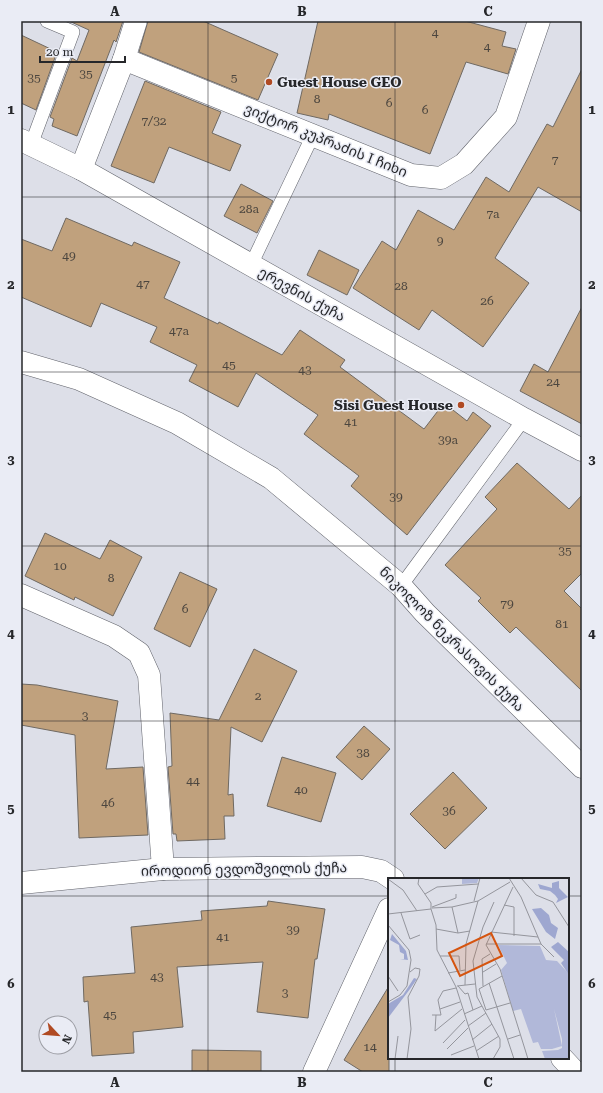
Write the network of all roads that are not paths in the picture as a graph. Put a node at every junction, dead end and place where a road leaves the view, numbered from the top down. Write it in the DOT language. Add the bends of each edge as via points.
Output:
graph roads {
  1 [pos="47,21"];
  2 [pos="136,21"];
  3 [pos="539,21"];
  4 [pos="124,59"];
  5 [pos="313,135"];
  6 [pos="26,142"];
  7 [pos="81,169"];
  8 [pos="251,265"];
  9 [pos="21,362"];
  10 [pos="524,419"];
  11 [pos="582,450"];
  12 [pos="401,586"];
  13 [pos="21,595"];
  14 [pos="582,767"];
  15 [pos="163,869"];
  16 [pos="392,878"];
  17 [pos="21,883"];
  18 [pos="388,911"];
  19 [pos="563,1059"];
  20 [pos="314,1072"];
  21 [pos="575,1072"];
  1 -- 6 [label="lane" via="73,32"];
  2 -- 4 [label="street"];
  3 -- 5 [label="street, ვიქტორ კუპრაძის I ჩიხი" via="506,117 464,164 441,178 411,175"];
  4 -- 5 [label="street, ვიქტორ კუპრაძის I ჩიხი"];
  4 -- 7 [label="street"];
  5 -- 8 [label="lane"];
  6 -- 7 [label="street, ერევნის ქუჩა"];
  7 -- 8 [label="street, ერევნის ქუჩა"];
  8 -- 10 [label="street, ერევნის ქუჩა"];
  9 -- 12 [label="street, ნიკოლოზ ნეკრასოვის ქუჩა" via="79,379 177,423 271,478"];
  10 -- 11 [label="street, ერევნის ქუჩა"];
  10 -- 12 [label="lane"];
  12 -- 14 [label="street, ნიკოლოზ ნეკრასოვის ქუჩა" via="425,613"];
  13 -- 15 [label="street" via="114,636 139,653 149,675"];
  15 -- 16 [label="street, იროდიონ ევდოშვილის ქუჩა" via="362,867 381,871"];
  15 -- 17 [label="street, იროდიონ ევდოშვილის ქუჩა"];
  18 -- 20 [label="street"];
  19 -- 21 [label="street"];
}
